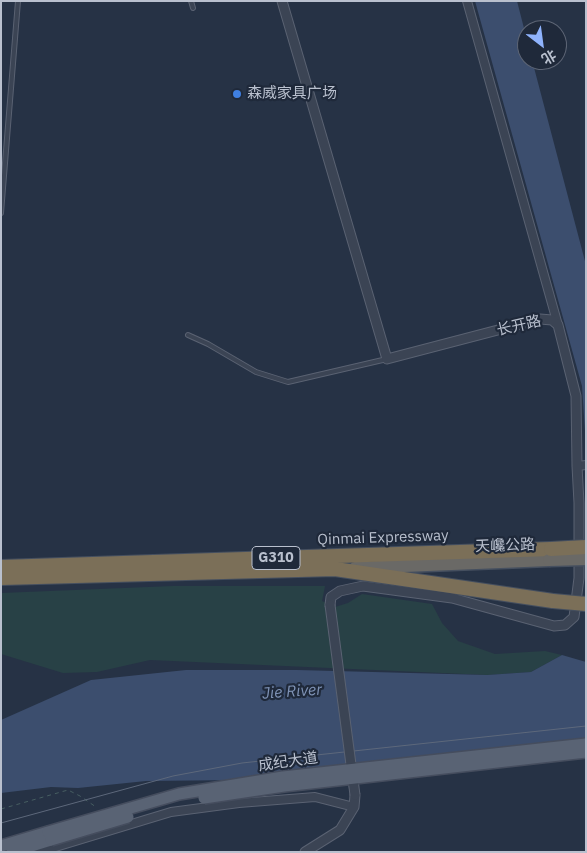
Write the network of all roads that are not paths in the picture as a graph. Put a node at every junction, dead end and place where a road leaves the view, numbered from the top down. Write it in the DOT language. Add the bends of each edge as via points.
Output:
graph roads {
  1 [pos="18,1"];
  2 [pos="192,1"];
  3 [pos="282,1"];
  4 [pos="467,1"];
  5 [pos="193,8"];
  6 [pos="1,213"];
  7 [pos="558,325"];
  8 [pos="188,335"];
  9 [pos="387,359"];
  10 [pos="581,466"];
  11 [pos="586,547"];
  12 [pos="586,559"];
  13 [pos="1,567"];
  14 [pos="335,569"];
  15 [pos="1,578"];
  16 [pos="586,604"];
  17 [pos="586,744"];
  18 [pos="586,752"];
  19 [pos="354,807"];
  20 [pos="49,836"];
  21 [pos="1,846"];
  22 [pos="12,852"];
  23 [pos="39,852"];
  24 [pos="305,852"];
  1 -- 6 [label="lane"];
  2 -- 5 [label="lane"];
  3 -- 9 [label="street"];
  4 -- 7 [label="street"];
  7 -- 9 [label="street, 长开路" via="552,320 540,320"];
  7 -- 10 [label="street, 长开路" via="576,396"];
  8 -- 9 [label="lane" via="256,372 288,382"];
  10 -- 19 [label="street, 长开路, bridge" via="579,578 574,617 565,625 554,626 452,598 363,586 340,590 331,597"];
  11 -- 13 [label="highway, Qinmai Expressway / G310, bridge"];
  12 -- 14 [label="highway, 天巉公路 / G310, bridge"];
  14 -- 15 [label="highway, Qinmai Expressway / G310"];
  14 -- 16 [label="highway, Qinmai Expressway, bridge"];
  17 -- 20 [label="main road, 成纪大道, bridge" via="283,777 179,794"];
  18 -- 20 [label="main road, 成纪大道, bridge" via="284,786 182,801"];
  19 -- 23 [label="street" via="315,797 171,812"];
  19 -- 24 [label="street" via="340,830"];
  20 -- 21 [label="main road, 成纪大道"];
  20 -- 22 [label="main road, 成纪大道"];
}
